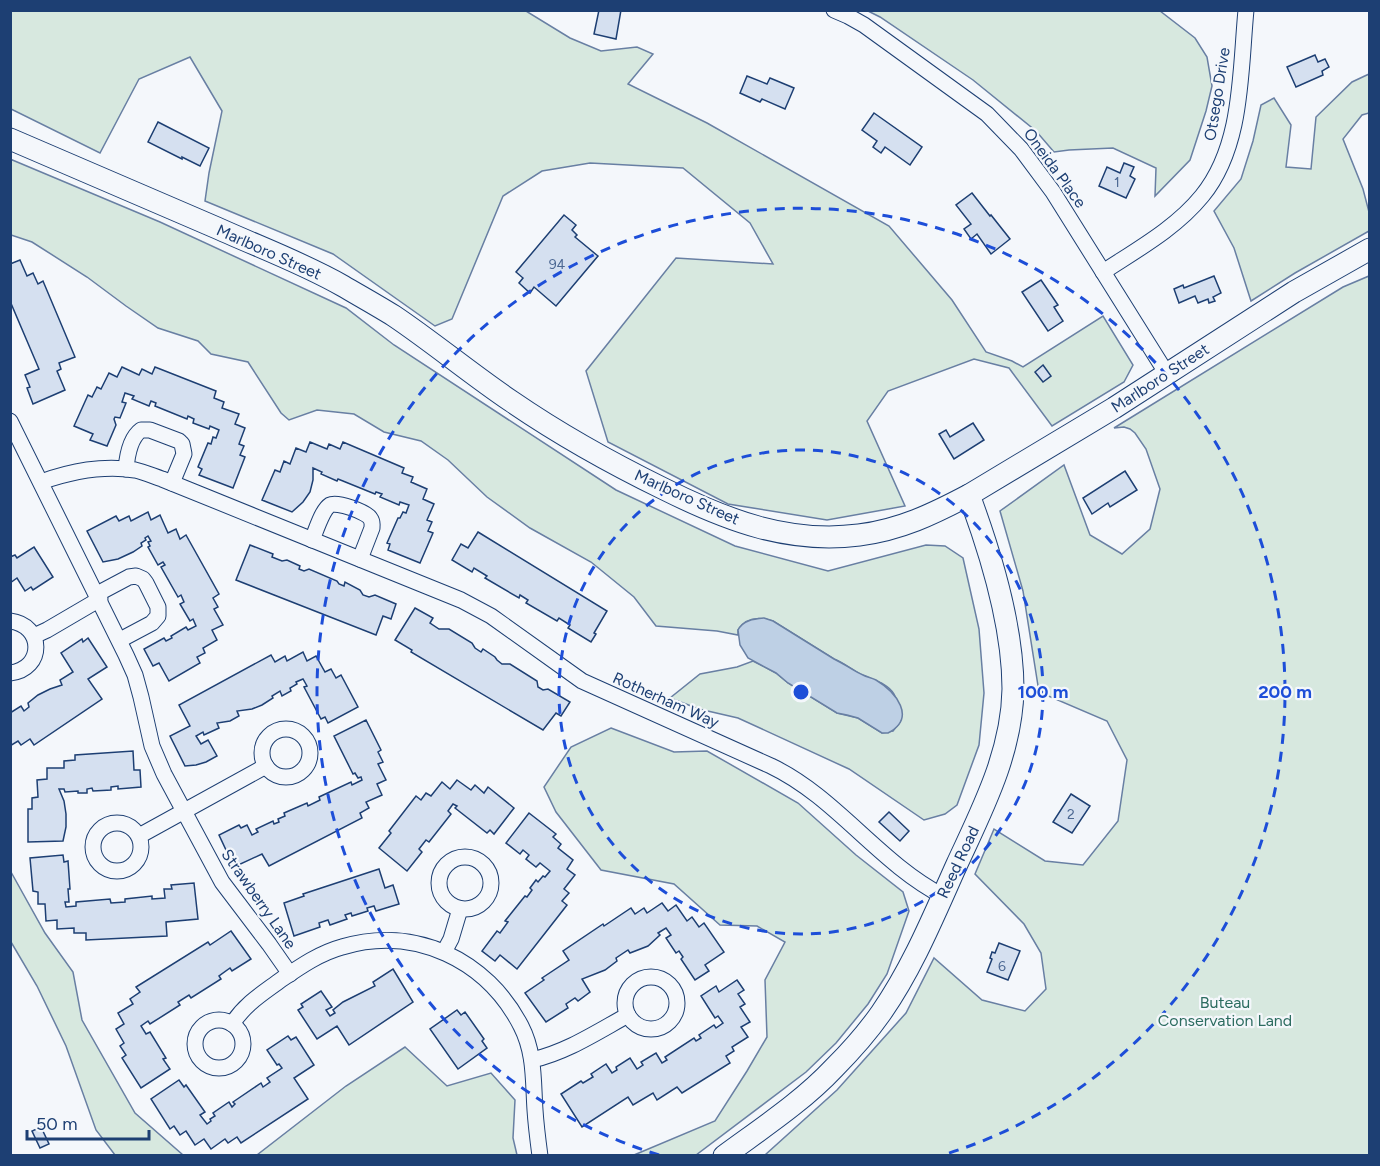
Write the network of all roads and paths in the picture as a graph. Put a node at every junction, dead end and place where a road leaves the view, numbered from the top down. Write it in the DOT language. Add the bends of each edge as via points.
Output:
graph roads {
  1 [pos="834,10"];
  2 [pos="1246,10"];
  3 [pos="10,139"];
  4 [pos="1370,249"];
  5 [pos="1104,272"];
  6 [pos="1167,374"];
  7 [pos="10,421"];
  8 [pos="126,470"];
  9 [pos="41,483"];
  10 [pos="172,483"];
  11 [pos="969,495"];
  12 [pos="312,540"];
  13 [pos="360,559"];
  14 [pos="98,596"];
  15 [pos="10,621"];
  16 [pos="34,636"];
  17 [pos="120,640"];
  18 [pos="10,673"];
  19 [pos="266,766"];
  20 [pos="184,812"];
  21 [pos="139,836"];
  22 [pos="943,896"];
  23 [pos="460,909"];
  24 [pos="444,952"];
  25 [pos="290,974"];
  26 [pos="628,1015"];
  27 [pos="232,1024"];
  28 [pos="532,1060"];
  29 [pos="540,1155"];
  30 [pos="724,1155"];
  1 -- 5 [label="street, Oneida Place" via="864,25 968,99 1005,131 1037,170"];
  2 -- 5 [label="street, Otsego Drive" via="1232,136 1214,178 1179,219"];
  3 -- 11 [label="street, Marlboro Street" via="340,284 394,316 501,395 565,436 659,487 736,521 797,535 860,535 926,517"];
  4 -- 6 [label="street, Marlboro Street" via="1293,292"];
  5 -- 6 [label="street, Oneida Place"];
  6 -- 11 [label="street, Marlboro Street"];
  7 -- 9 [label="street, Strawberry Lane"];
  8 -- 9 [label="street, Rotherham Way" via="80,471"];
  8 -- 10 [label="street, Rotherham Way"];
  8 -- 10 [label="street" via="135,435 150,430 183,446 184,456"];
  9 -- 14 [label="street, Strawberry Lane"];
  10 -- 12 [label="street, Rotherham Way"];
  11 -- 22 [label="street, Reed Road" via="990,556 1005,621 1012,667 1011,713 996,774"];
  12 -- 13 [label="street, Rotherham Way"];
  12 -- 13 [label="street" via="324,511 331,505 365,514 373,525"];
  13 -- 22 [label="street, Rotherham Way" via="491,616 574,677 784,772 817,795 919,882"];
  14 -- 16 [label="street"];
  14 -- 17 [label="street, Strawberry Lane"];
  14 -- 17 [label="street" via="136,576 144,581 158,606 154,621"];
  15 -- 16 [label="street" via="24,625"];
  16 -- 18 [label="street" via="36,651 32,661"];
  17 -- 20 [label="street, Strawberry Lane" via="135,675 152,746"];
  19 -- 20 [label="street"];
  20 -- 21 [label="street"];
  20 -- 25 [label="street, Strawberry Lane" via="222,882"];
  22 -- 30 [label="street, Reed Road" via="907,970 865,1033 818,1084"];
  23 -- 24 [label="street"];
  24 -- 25 [label="street" via="403,942 361,942 321,955"];
  24 -- 28 [label="street" via="480,974 502,996 523,1029"];
  25 -- 27 [label="street" via="246,1006"];
  26 -- 28 [label="street" via="564,1050"];
  28 -- 29 [label="street"];
}
